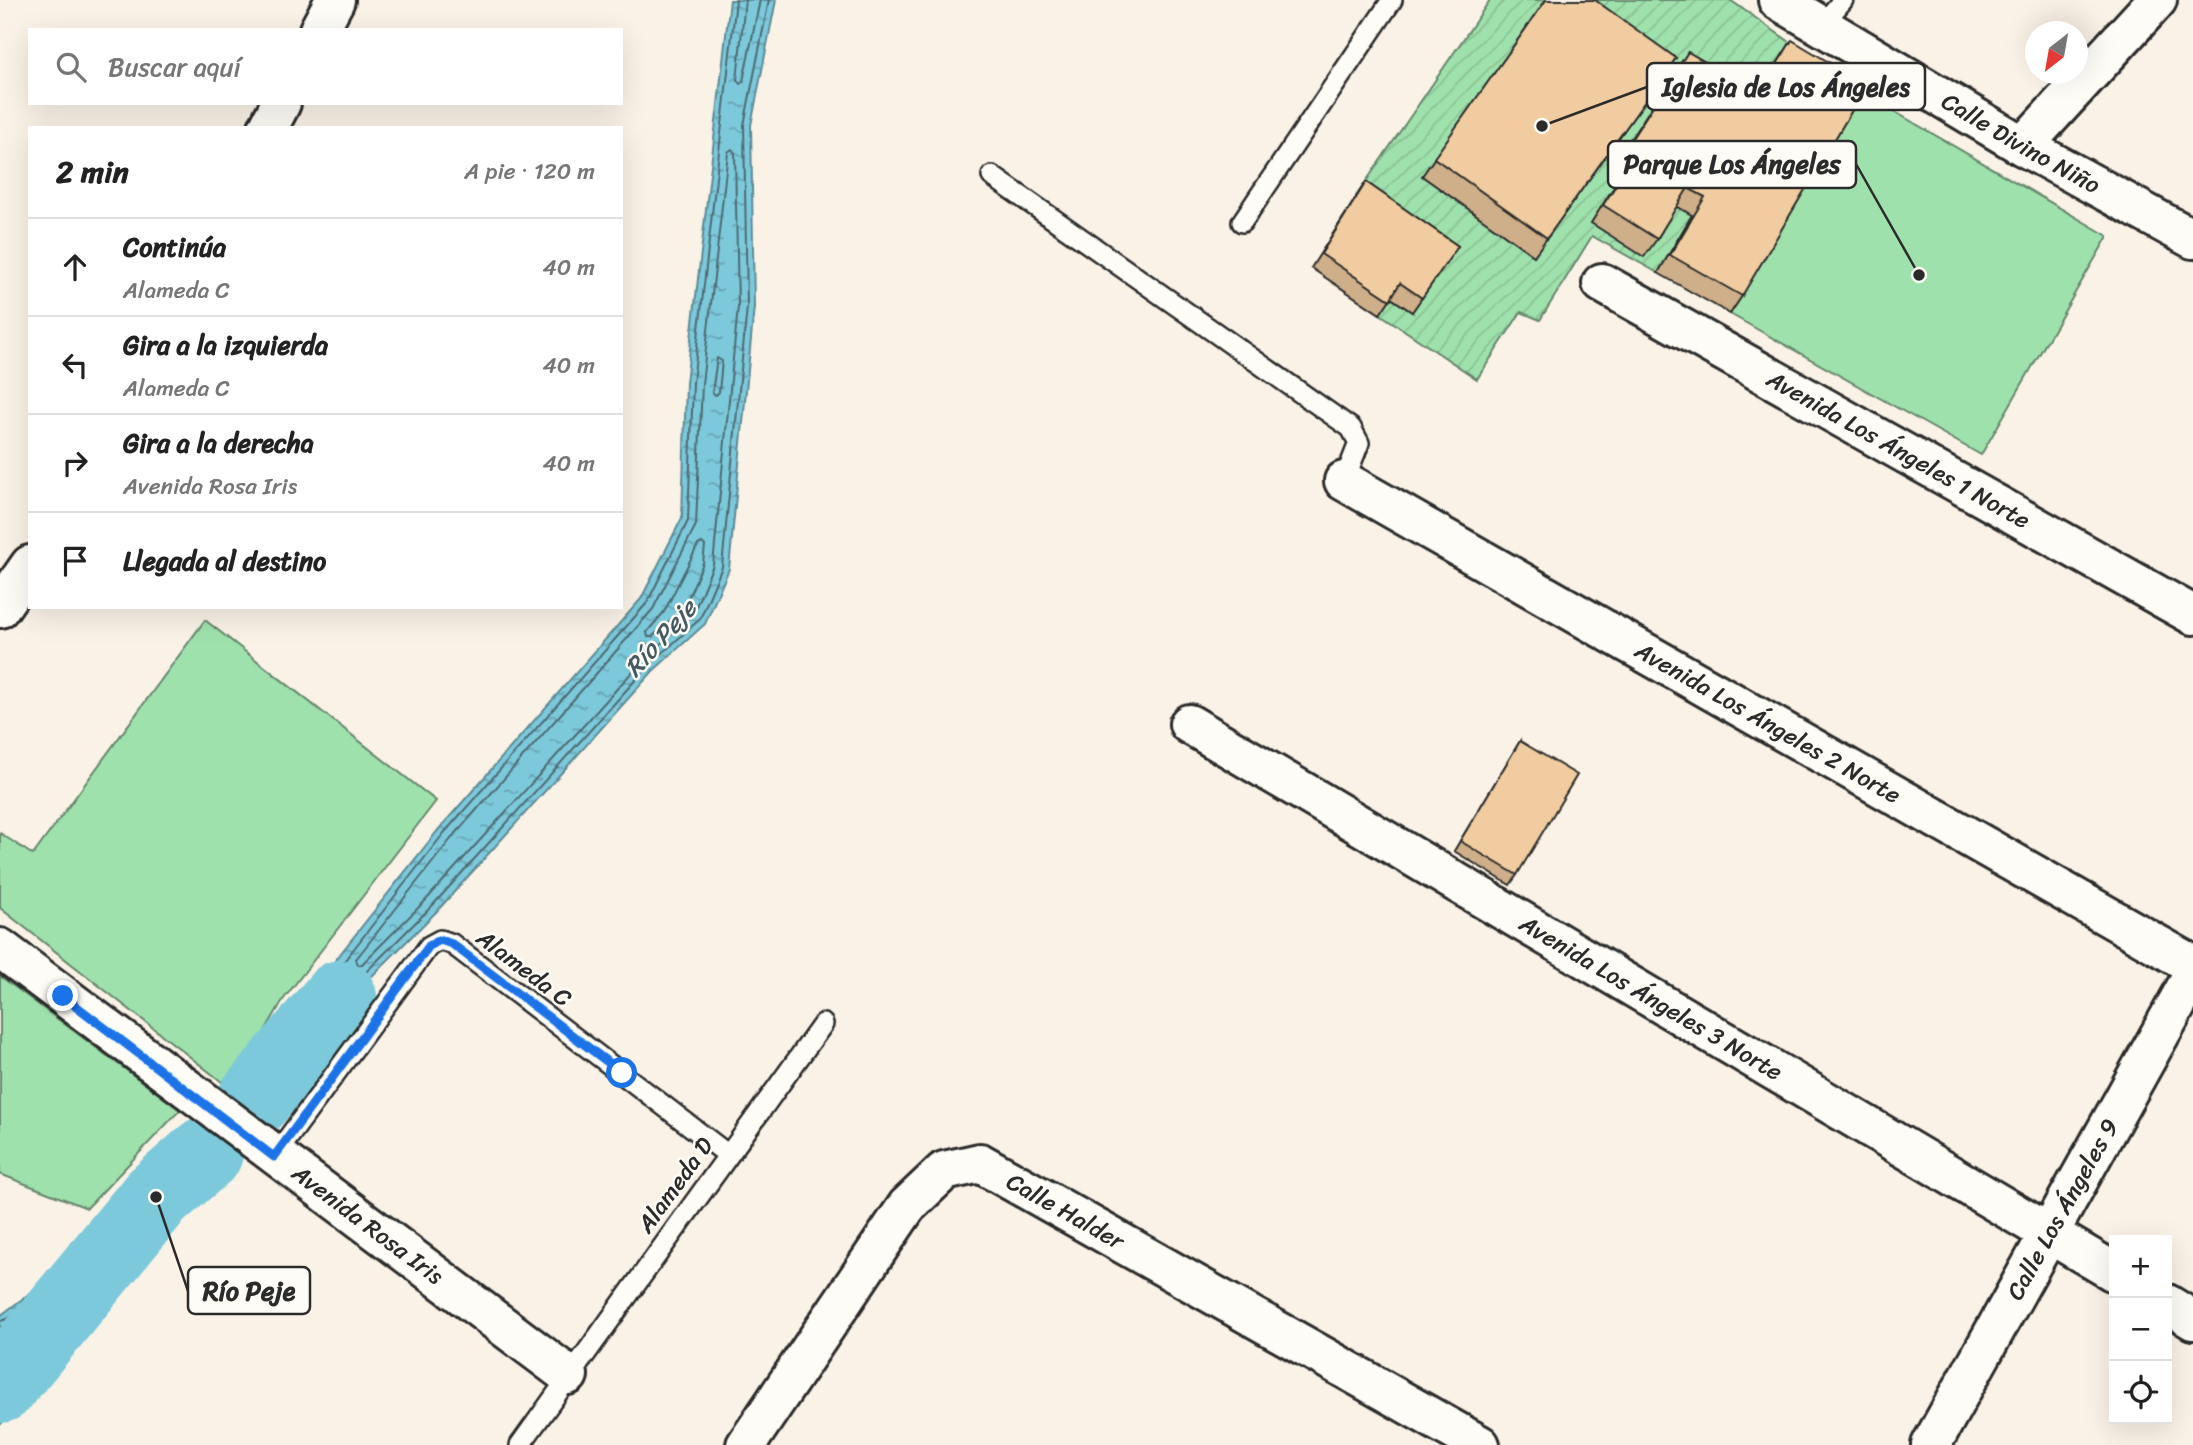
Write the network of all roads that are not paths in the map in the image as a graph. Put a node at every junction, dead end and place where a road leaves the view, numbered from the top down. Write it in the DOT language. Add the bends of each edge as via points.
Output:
graph roads {
  1 [pos="335,0"];
  2 [pos="1392,0"];
  3 [pos="1778,0"];
  4 [pos="2157,0"];
  5 [pos="1832,13"];
  6 [pos="320,28"];
  7 [pos="280,105"];
  8 [pos="269,126"];
  9 [pos="2023,146"];
  10 [pos="992,176"];
  11 [pos="1242,222"];
  12 [pos="2193,239"];
  13 [pos="1602,283"];
  14 [pos="1343,481"];
  15 [pos="28,568"];
  16 [pos="0,608"];
  17 [pos="2193,615"];
  18 [pos="1189,724"];
  19 [pos="0,948"];
  20 [pos="2193,965"];
  21 [pos="2193,975"];
  22 [pos="822,1024"];
  23 [pos="727,1153"];
  24 [pos="274,1157"];
  25 [pos="2050,1232"];
  26 [pos="2109,1269"];
  27 [pos="2172,1307"];
  28 [pos="2193,1320"];
  29 [pos="568,1375"];
  30 [pos="520,1445"];
  31 [pos="746,1445"];
  32 [pos="1480,1445"];
  33 [pos="1931,1445"];
  1 -- 6 [label="street"];
  2 -- 11 [label="lane"];
  3 -- 5 [label="street, Calle Divino Niño"];
  4 -- 9 [label="street"];
  5 -- 9 [label="street, Calle Divino Niño"];
  7 -- 8 [label="street"];
  9 -- 12 [label="street, Calle Divino Niño"];
  10 -- 14 [label="lane" via="1351,428 1359,443"];
  13 -- 17 [label="street, Avenida Los Ángeles 1 Norte"];
  14 -- 20 [label="street, Avenida Los Ángeles 2 Norte"];
  15 -- 16 [label="street"];
  18 -- 25 [label="street, Avenida Los Ángeles 3 Norte"];
  19 -- 24 [label="street, Avenida Rosa Iris"];
  21 -- 25 [label="street, Calle Los Ángeles 9"];
  22 -- 23 [label="lane, Alameda D"];
  23 -- 24 [label="lane, Alameda C" via="452,944 440,940 429,946"];
  23 -- 29 [label="lane, Alameda D"];
  24 -- 29 [label="street, Avenida Rosa Iris"];
  25 -- 26 [label="street, Avenida Los Ángeles 3 Norte"];
  25 -- 33 [label="street, Calle Los Ángeles 9"];
  27 -- 28 [label="street"];
  29 -- 30 [label="lane, Alameda D"];
  31 -- 32 [label="street, Calle Halder" via="906,1206 944,1171 980,1163"];
}
